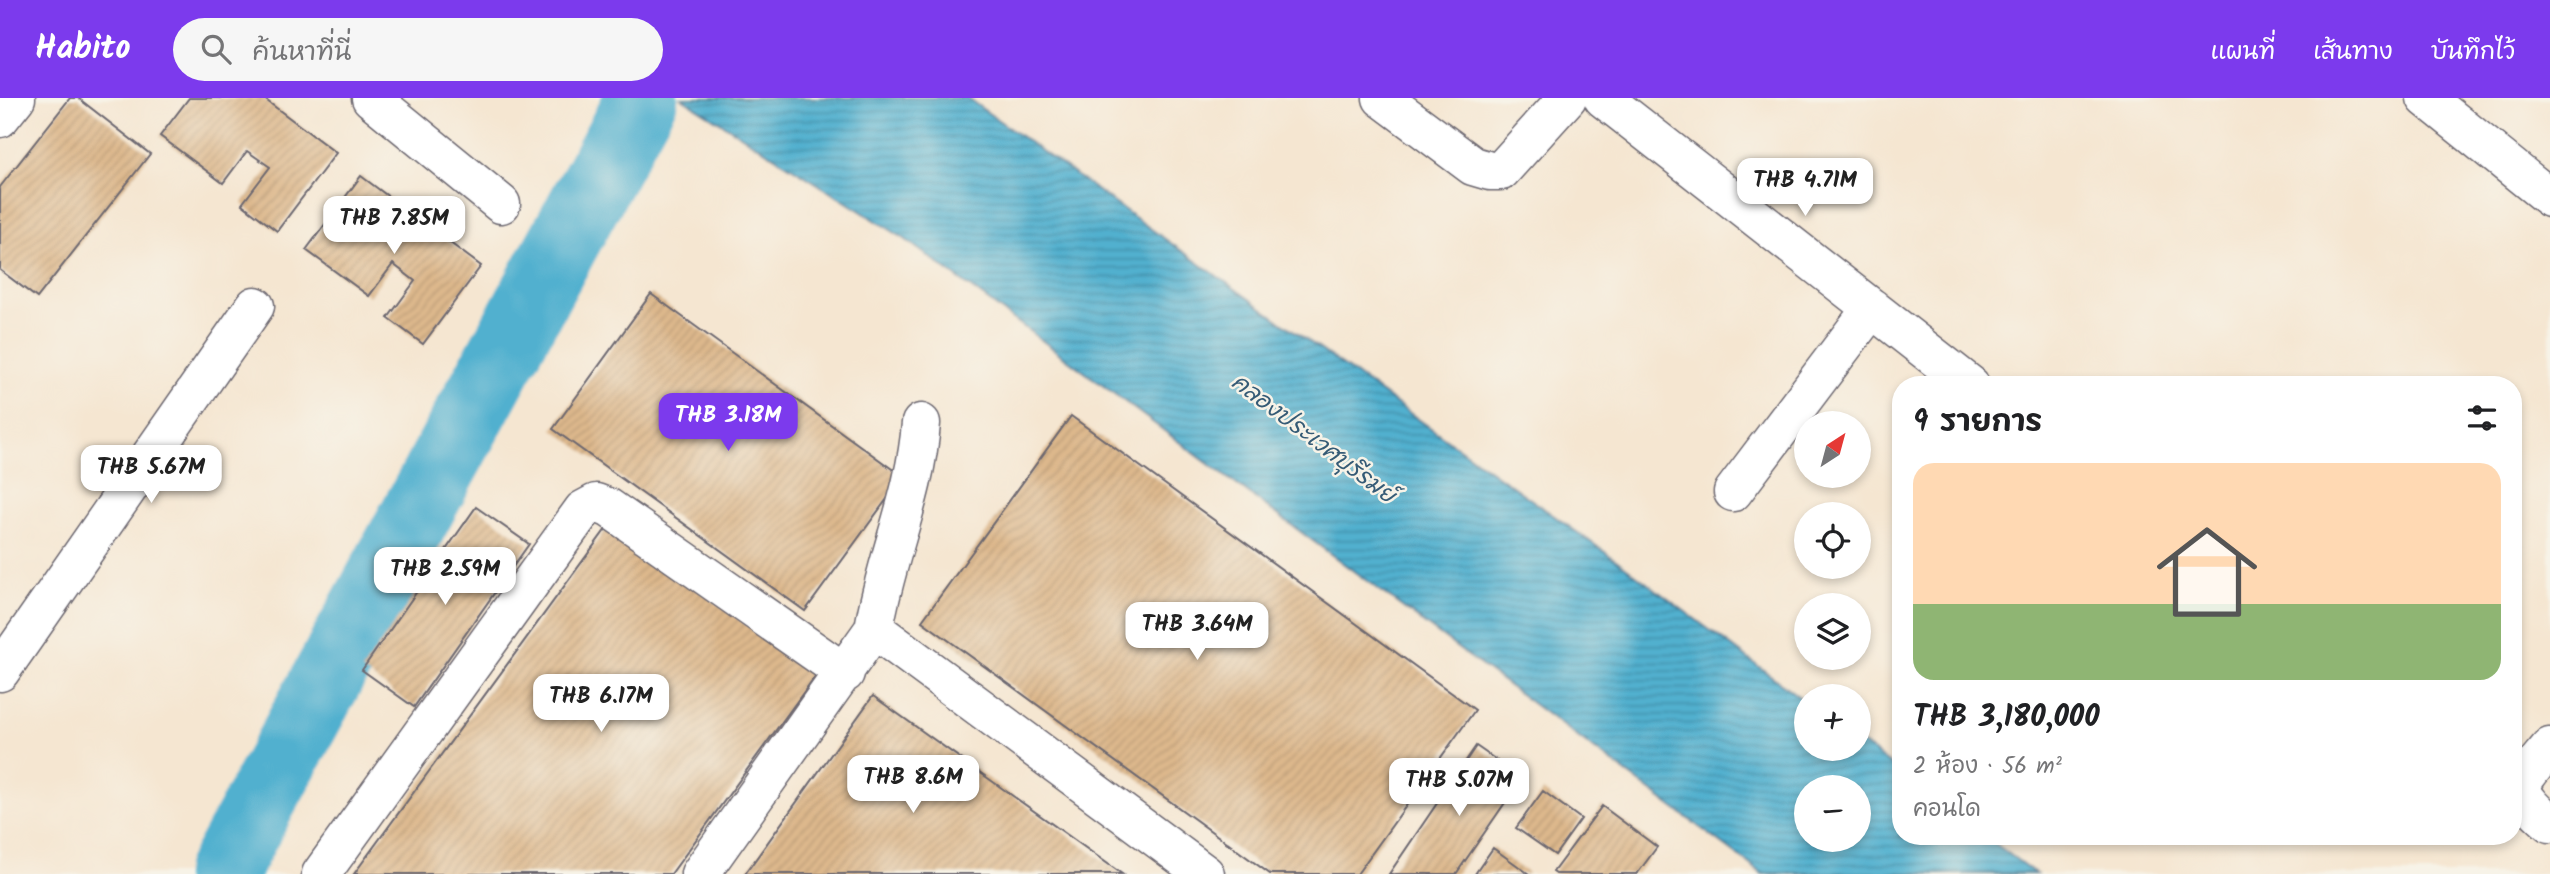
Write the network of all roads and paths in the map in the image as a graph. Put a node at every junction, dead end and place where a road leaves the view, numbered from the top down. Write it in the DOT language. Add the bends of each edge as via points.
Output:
graph roads {
  1 [pos="16,98"];
  2 [pos="371,98"];
  3 [pos="1382,98"];
  4 [pos="1567,98"];
  5 [pos="1603,98"];
  6 [pos="2426,98"];
  7 [pos="0,118"];
  8 [pos="2550,198"];
  9 [pos="501,204"];
  10 [pos="255,306"];
  11 [pos="1872,308"];
  12 [pos="1959,376"];
  13 [pos="921,422"];
  14 [pos="1732,492"];
  15 [pos="874,629"];
  16 [pos="0,672"];
  17 [pos="845,673"];
  18 [pos="2550,747"];
  19 [pos="2522,786"];
  20 [pos="2522,792"];
  21 [pos="2550,823"];
  22 [pos="321,874"];
  23 [pos="700,874"];
  24 [pos="1205,874"];
  1 -- 7 [label="street"];
  2 -- 9 [label="street"];
  3 -- 4 [label="street" via="1473,166 1501,171"];
  5 -- 11 [label="street"];
  6 -- 8 [label="street"];
  10 -- 16 [label="street"];
  11 -- 12 [label="street"];
  11 -- 14 [label="street"];
  13 -- 15 [label="street" via="910,497"];
  15 -- 17 [label="street"];
  15 -- 24 [label="street"];
  17 -- 22 [label="street" via="596,503 583,510"];
  17 -- 23 [label="street"];
  18 -- 19 [label="street"];
  20 -- 21 [label="street" via="2525,801"];
}
